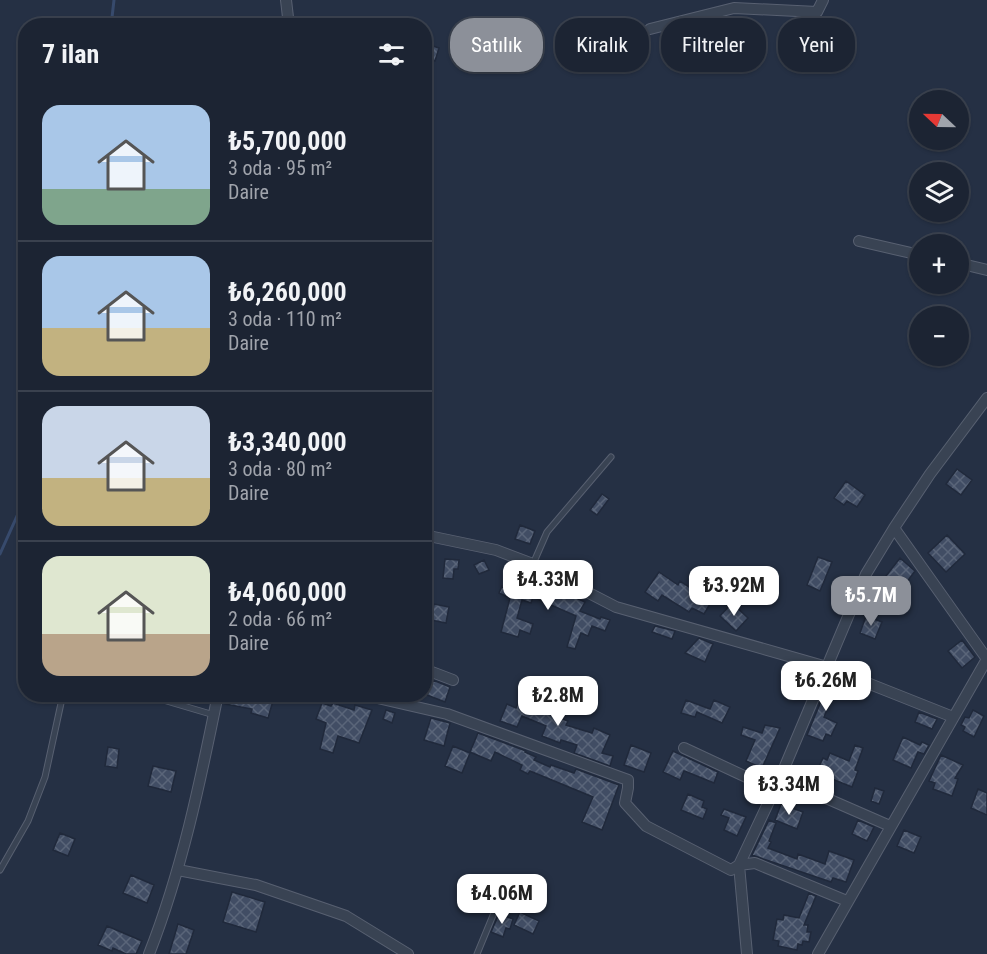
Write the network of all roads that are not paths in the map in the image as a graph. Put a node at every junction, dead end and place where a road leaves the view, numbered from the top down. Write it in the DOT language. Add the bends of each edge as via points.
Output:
graph roads {
  1 [pos="286,0"];
  2 [pos="823,0"];
  3 [pos="288,18"];
  4 [pos="650,28"];
  5 [pos="859,241"];
  6 [pos="909,252"];
  7 [pos="969,266"];
  8 [pos="987,270"];
  9 [pos="987,398"];
  10 [pos="611,457"];
  11 [pos="894,528"];
  12 [pos="432,537"];
  13 [pos="533,564"];
  14 [pos="987,659"];
  15 [pos="827,667"];
  16 [pos="432,672"];
  17 [pos="453,680"];
  18 [pos="61,702"];
  19 [pos="170,702"];
  20 [pos="216,702"];
  21 [pos="395,702"];
  22 [pos="214,715"];
  23 [pos="953,717"];
  24 [pos="684,748"];
  25 [pos="780,778"];
  26 [pos="774,790"];
  27 [pos="891,826"];
  28 [pos="739,865"];
  29 [pos="0,870"];
  30 [pos="178,870"];
  31 [pos="847,901"];
  32 [pos="496,908"];
  33 [pos="149,954"];
  34 [pos="408,954"];
  35 [pos="477,954"];
  36 [pos="747,954"];
  37 [pos="818,954"];
  1 -- 3 [label="street"];
  2 -- 4 [label="street" via="817,12 734,8"];
  5 -- 6 [label="street"];
  7 -- 8 [label="street"];
  9 -- 11 [label="street"];
  10 -- 13 [label="lane" via="547,532"];
  11 -- 14 [label="street"];
  11 -- 15 [label="street" via="867,574"];
  12 -- 13 [label="street" via="495,550"];
  13 -- 15 [label="street" via="616,607"];
  14 -- 23 [label="street"];
  15 -- 23 [label="street"];
  15 -- 25 [label="street"];
  16 -- 17 [label="street"];
  18 -- 29 [label="lane" via="45,777 28,821"];
  19 -- 22 [label="lane"];
  20 -- 22 [label="street"];
  21 -- 28 [label="street" via="447,714 628,780 625,803 645,826 731,870"];
  22 -- 30 [label="street"];
  23 -- 27 [label="street"];
  24 -- 26 [label="street"];
  25 -- 26 [label="street"];
  25 -- 27 [label="street"];
  26 -- 28 [label="street"];
  27 -- 31 [label="street"];
  28 -- 31 [label="street" via="755,863"];
  28 -- 36 [label="street"];
  30 -- 33 [label="street"];
  30 -- 34 [label="street" via="256,885 346,916"];
  31 -- 37 [label="street"];
  32 -- 35 [label="lane"];
}
